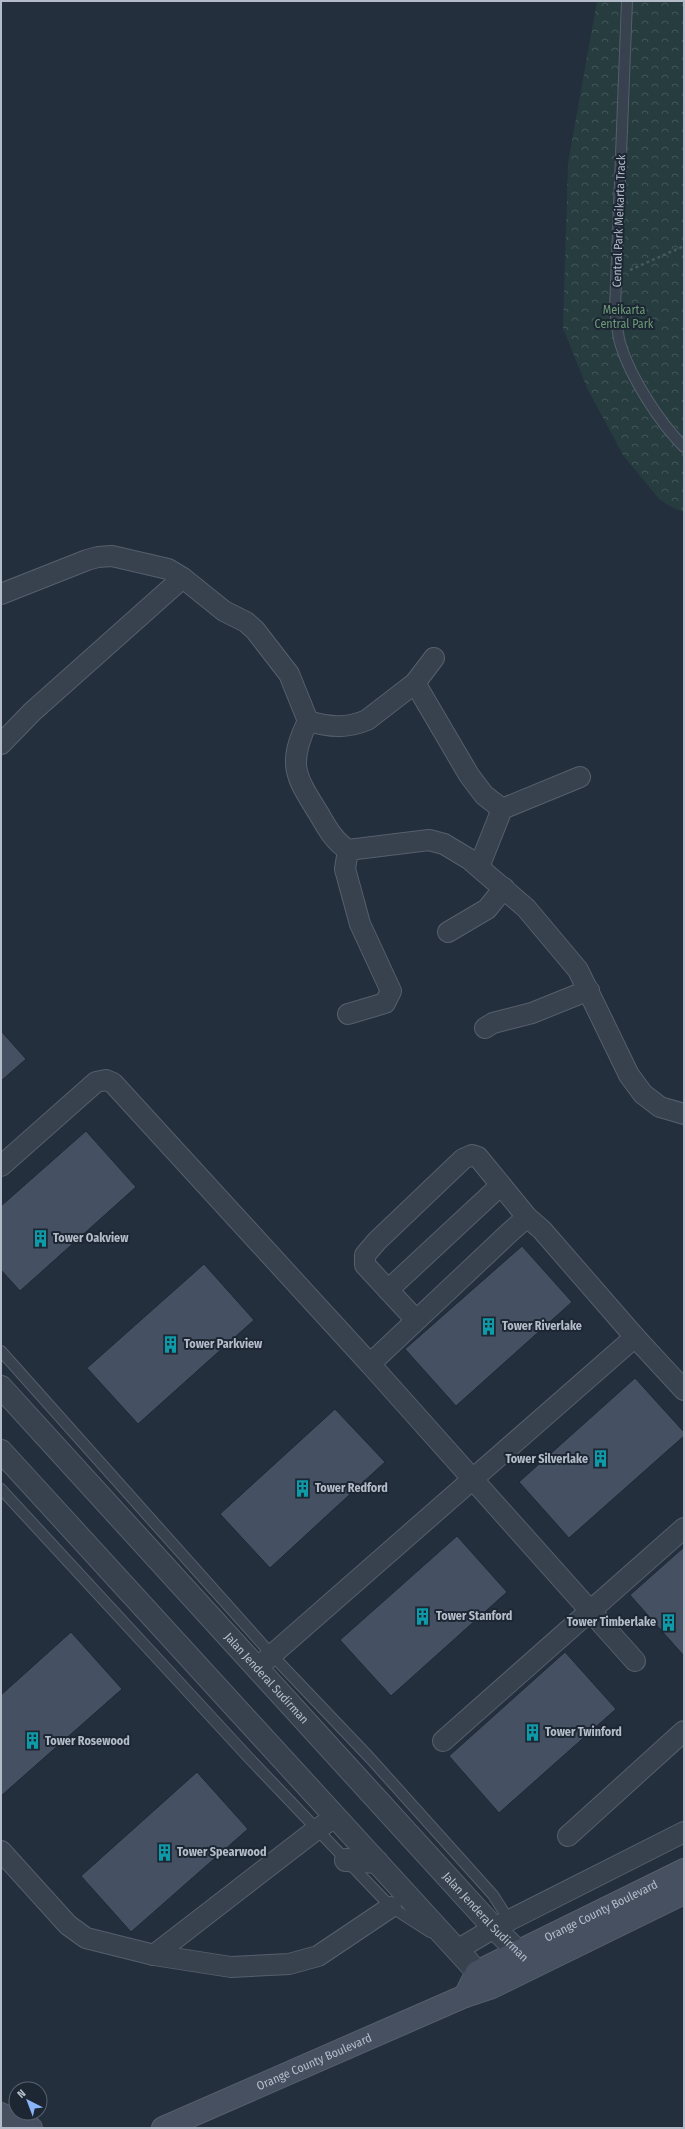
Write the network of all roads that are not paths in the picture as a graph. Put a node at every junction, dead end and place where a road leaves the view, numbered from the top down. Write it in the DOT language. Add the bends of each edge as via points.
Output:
graph roads {
  1 [pos="627,1"];
  2 [pos="684,447"];
  3 [pos="178,582"];
  4 [pos="1,594"];
  5 [pos="434,658"];
  6 [pos="415,683"];
  7 [pos="308,721"];
  8 [pos="1,744"];
  9 [pos="580,776"];
  10 [pos="502,809"];
  11 [pos="348,850"];
  12 [pos="479,867"];
  13 [pos="504,888"];
  14 [pos="448,932"];
  15 [pos="589,990"];
  16 [pos="348,1014"];
  17 [pos="485,1028"];
  18 [pos="684,1114"];
  19 [pos="1,1166"];
  20 [pos="501,1185"];
  21 [pos="527,1217"];
  22 [pos="388,1290"];
  23 [pos="416,1320"];
  24 [pos="635,1337"];
  25 [pos="1,1351"];
  26 [pos="370,1364"];
  27 [pos="1,1387"];
  28 [pos="684,1390"];
  29 [pos="1,1451"];
  30 [pos="23,1475"];
  31 [pos="1,1476"];
  32 [pos="472,1479"];
  33 [pos="1,1489"];
  34 [pos="684,1528"];
  35 [pos="590,1611"];
  36 [pos="265,1661"];
  37 [pos="635,1661"];
  38 [pos="684,1731"];
  39 [pos="443,1742"];
  40 [pos="336,1817"];
  41 [pos="317,1829"];
  42 [pos="684,1832"];
  43 [pos="568,1836"];
  44 [pos="1,1852"];
  45 [pos="346,1860"];
  46 [pos="377,1862"];
  47 [pos="684,1870"];
  48 [pos="684,1893"];
  49 [pos="392,1907"];
  50 [pos="501,1924"];
  51 [pos="457,1950"];
  52 [pos="154,1955"];
  53 [pos="526,1959"];
  54 [pos="477,1972"];
  55 [pos="492,1987"];
  56 [pos="465,1996"];
  57 [pos="1,2114"];
  58 [pos="31,2128"];
  59 [pos="163,2128"];
  1 -- 2 [label="lane, Central Park Meikarta Track" via="615,309 620,345 635,379"];
  3 -- 8 [label="street" via="32,712"];
  4 -- 7 [label="street" via="98,557 112,556 168,569 224,611 246,622 255,630 289,674"];
  5 -- 6 [label="street"];
  6 -- 7 [label="street" via="367,720 358,724 332,727"];
  6 -- 10 [label="street" via="469,775 484,795"];
  7 -- 11 [label="street" via="298,745 296,774 300,785 333,837"];
  9 -- 10 [label="street"];
  10 -- 12 [label="street"];
  11 -- 12 [label="street" via="429,840 457,851"];
  11 -- 16 [label="street" via="345,869 360,924 391,991 385,1003"];
  12 -- 13 [label="street"];
  13 -- 14 [label="street" via="487,909"];
  13 -- 15 [label="street" via="531,913 578,970"];
  15 -- 17 [label="street" via="532,1013 493,1023"];
  15 -- 18 [label="street" via="629,1075 643,1094 660,1107"];
  19 -- 26 [label="street" via="96,1082 106,1080 113,1083"];
  20 -- 21 [label="street"];
  20 -- 22 [label="street"];
  20 -- 22 [label="street" via="478,1158 472,1155 457,1164 376,1241 365,1255 365,1265"];
  21 -- 23 [label="street"];
  21 -- 24 [label="street" via="542,1230"];
  22 -- 23 [label="street"];
  23 -- 26 [label="street"];
  24 -- 28 [label="street"];
  24 -- 32 [label="street"];
  25 -- 36 [label="lane"];
  26 -- 32 [label="street"];
  27 -- 36 [label="street, Jalan Jenderal Sudirman"];
  29 -- 30 [label="street"];
  30 -- 31 [label="street"];
  30 -- 40 [label="street"];
  32 -- 35 [label="street"];
  32 -- 36 [label="street"];
  33 -- 41 [label="lane"];
  34 -- 35 [label="street"];
  35 -- 37 [label="street"];
  35 -- 39 [label="street"];
  36 -- 50 [label="street, Jalan Jenderal Sudirman"];
  38 -- 43 [label="street"];
  40 -- 41 [label="street"];
  40 -- 46 [label="street"];
  41 -- 45 [label="lane"];
  41 -- 52 [label="street"];
  42 -- 50 [label="street"];
  44 -- 52 [label="street" via="74,1930 86,1938"];
  45 -- 46 [label="street"];
  45 -- 49 [label="lane"];
  46 -- 51 [label="street"];
  47 -- 53 [label="main road, Orange County Boulevard"];
  48 -- 53 [label="main road, Orange County Boulevard"];
  49 -- 51 [label="lane"];
  49 -- 52 [label="street" via="318,1956 289,1964 231,1967"];
  50 -- 51 [label="street"];
  50 -- 53 [label="street, Jalan Jenderal Sudirman"];
  51 -- 54 [label="street"];
  53 -- 54 [label="main road, Orange County Boulevard"];
  53 -- 55 [label="main road, Orange County Boulevard"];
  54 -- 55 [label="street"];
  54 -- 56 [label="main road"];
  55 -- 56 [label="main road, Orange County Boulevard"];
  56 -- 59 [label="main road, Orange County Boulevard"];
  57 -- 58 [label="main road"];
}
